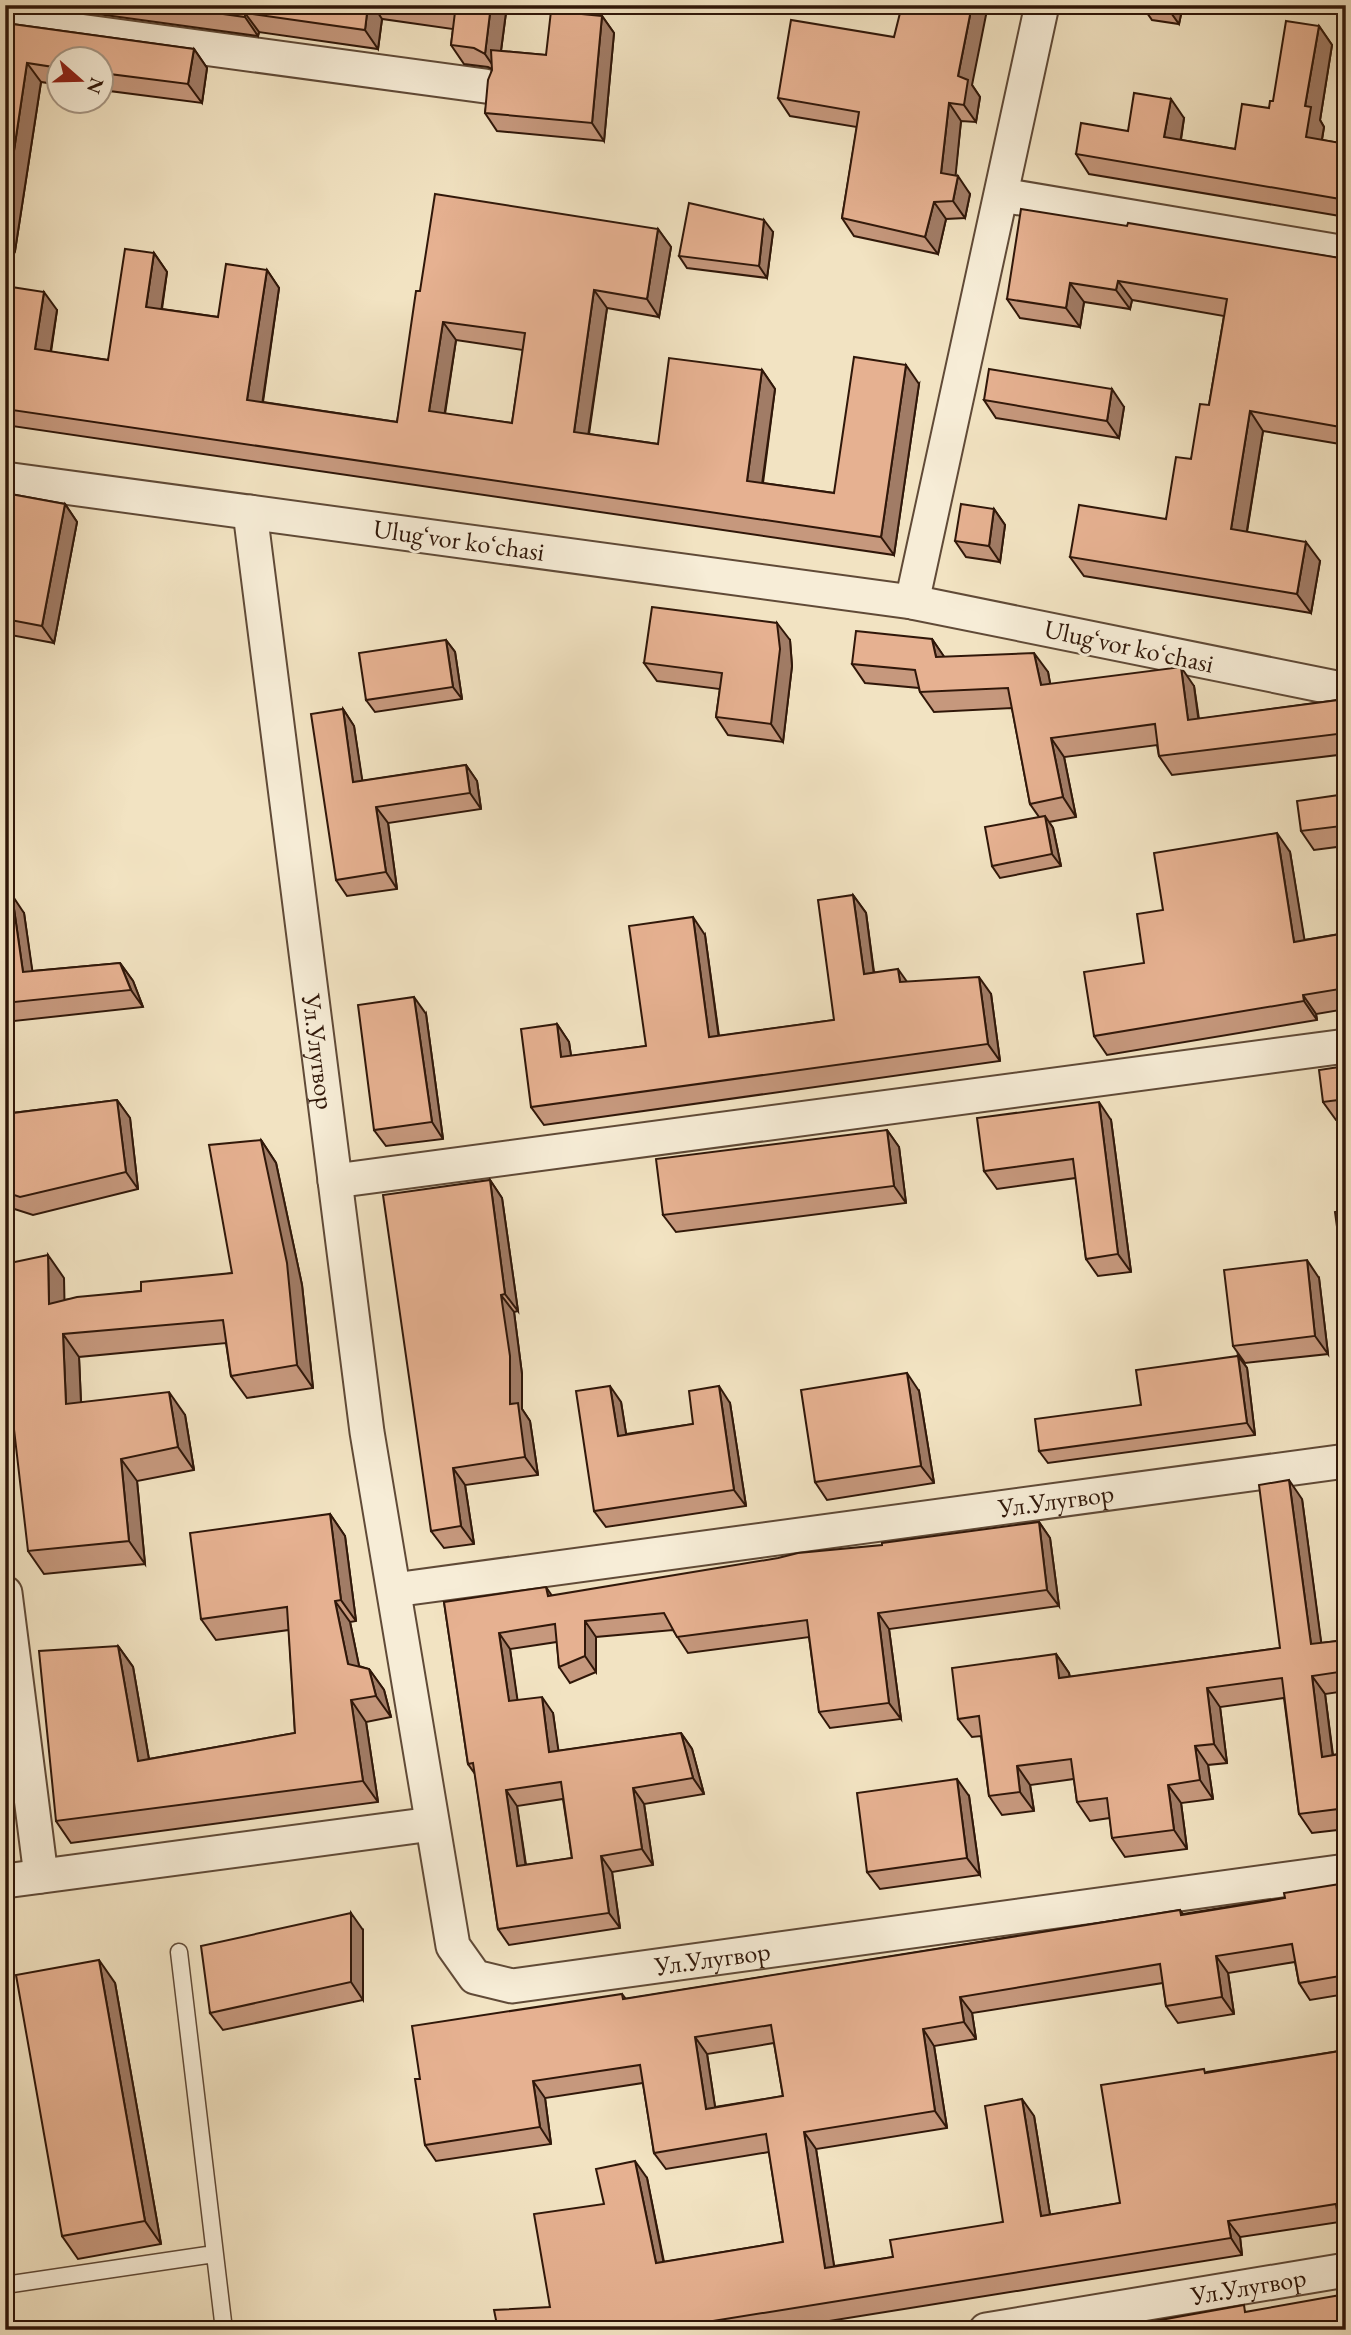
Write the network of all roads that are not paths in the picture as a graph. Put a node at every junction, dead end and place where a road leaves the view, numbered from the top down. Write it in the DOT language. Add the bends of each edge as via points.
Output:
graph roads {
  1 [pos="1042,5"];
  2 [pos="5,21"];
  3 [pos="485,86"];
  4 [pos="1002,195"];
  5 [pos="1346,253"];
  6 [pos="5,479"];
  7 [pos="250,512"];
  8 [pos="912,602"];
  9 [pos="1346,690"];
  10 [pos="1346,1046"];
  11 [pos="335,1181"];
  12 [pos="1346,1461"];
  13 [pos="394,1590"];
  14 [pos="5,1593"];
  15 [pos="432,1824"];
  16 [pos="1346,1871"];
  17 [pos="41,1876"];
  18 [pos="5,1881"];
  19 [pos="179,1952"];
  20 [pos="214,2254"];
  21 [pos="1346,2270"];
  22 [pos="5,2285"];
  23 [pos="224,2330"];
  24 [pos="986,2330"];
  1 -- 4 [label="street"];
  2 -- 3 [label="street"];
  4 -- 5 [label="street"];
  4 -- 8 [label="street"];
  6 -- 7 [label="street, Ulugʻvor koʻchasi"];
  7 -- 8 [label="street, Ulugʻvor koʻchasi"];
  7 -- 11 [label="street, Ул.Улугвор"];
  8 -- 9 [label="street, Ulugʻvor koʻchasi"];
  10 -- 11 [label="street"];
  11 -- 13 [label="street, Ул.Улугвор" via="367,1432"];
  12 -- 13 [label="street, Ул.Улугвор"];
  13 -- 15 [label="street, Ул.Улугвор"];
  14 -- 17 [label="street"];
  15 -- 16 [label="street, Ул.Улугвор" via="453,1946 475,1977 512,1986"];
  15 -- 17 [label="street"];
  17 -- 18 [label="street"];
  19 -- 20 [label="lane"];
  20 -- 22 [label="lane"];
  20 -- 23 [label="lane"];
  21 -- 24 [label="street, Ул.Улугвор"];
}
